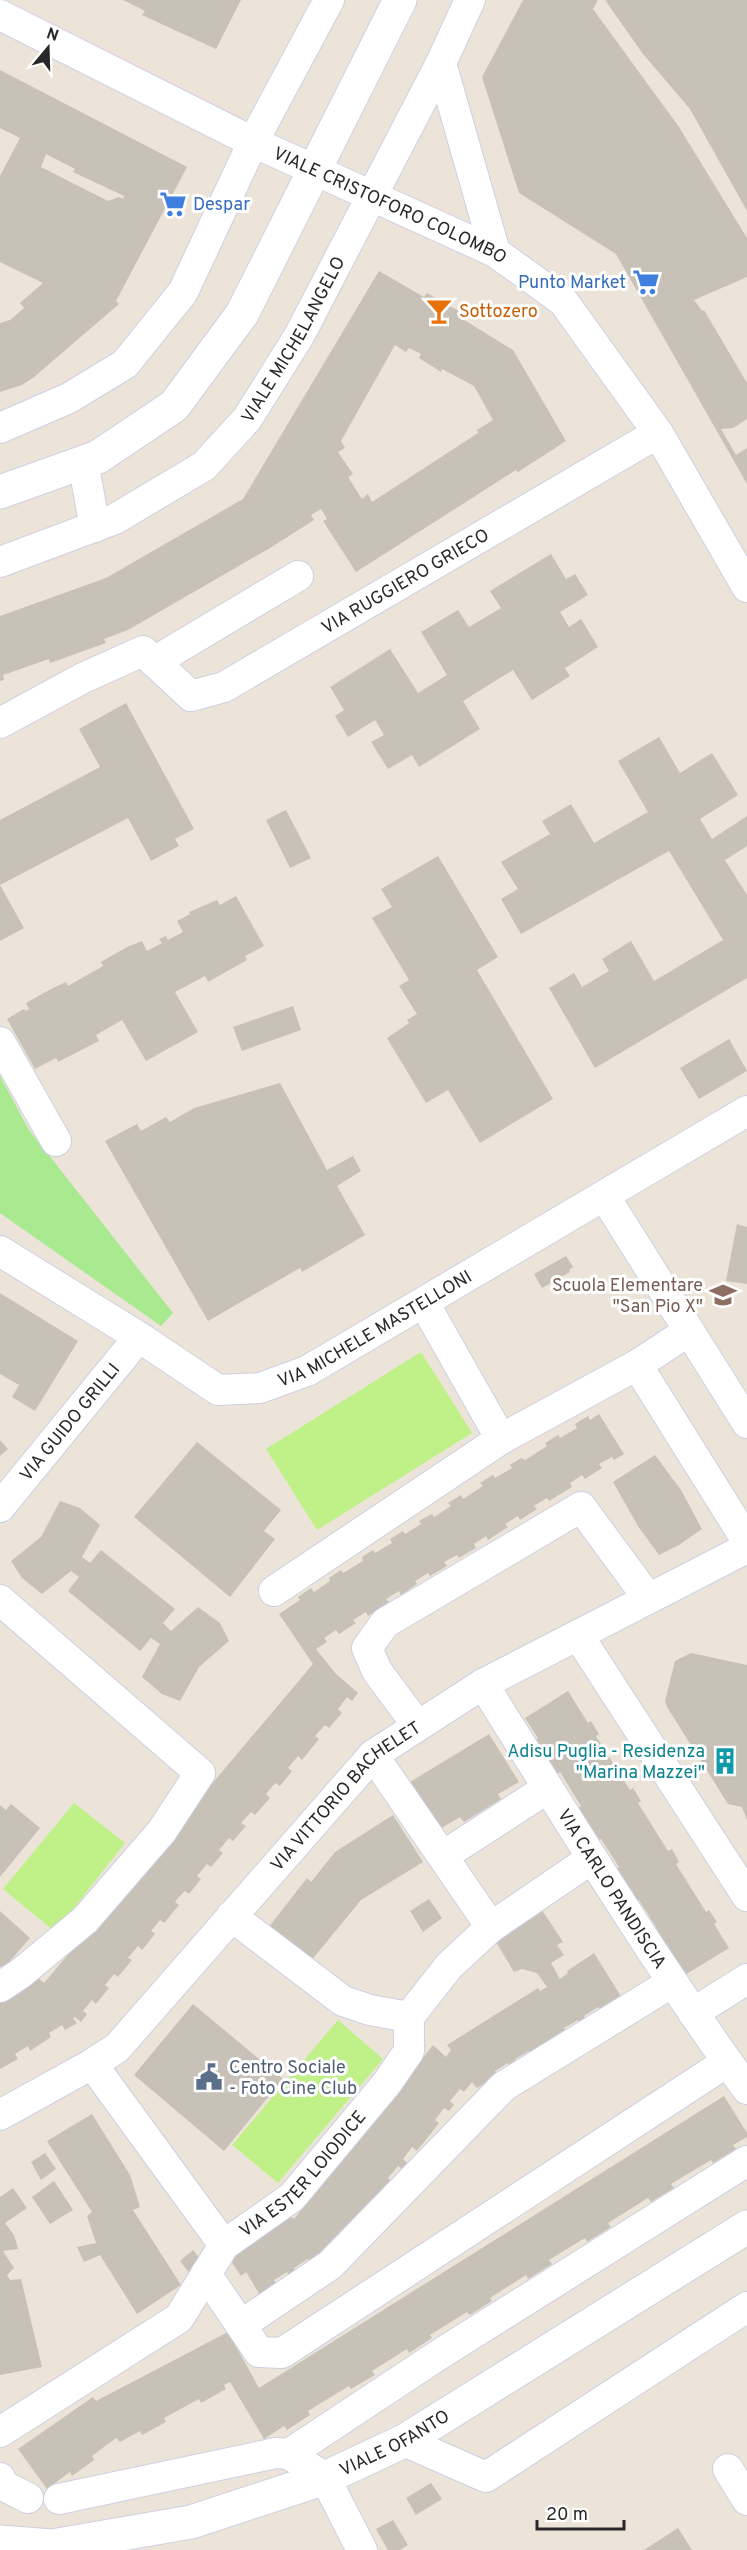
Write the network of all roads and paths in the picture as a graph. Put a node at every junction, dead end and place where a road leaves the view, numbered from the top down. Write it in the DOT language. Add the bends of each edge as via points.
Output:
graph roads {
  1 [pos="329,0"];
  2 [pos="400,0"];
  3 [pos="470,0"];
  4 [pos="0,15"];
  5 [pos="441,63"];
  6 [pos="253,142"];
  7 [pos="316,169"];
  8 [pos="371,194"];
  9 [pos="495,252"];
  10 [pos="0,429"];
  11 [pos="658,433"];
  12 [pos="83,462"];
  13 [pos="0,492"];
  14 [pos="95,527"];
  15 [pos="0,562"];
  16 [pos="298,576"];
  17 [pos="747,587"];
  18 [pos="154,662"];
  19 [pos="0,723"];
  20 [pos="0,1042"];
  21 [pos="747,1112"];
  22 [pos="56,1141"];
  23 [pos="605,1197"];
  24 [pos="0,1251"];
  25 [pos="423,1303"];
  26 [pos="689,1331"];
  27 [pos="139,1337"];
  28 [pos="637,1365"];
  29 [pos="747,1423"];
  30 [pos="501,1439"];
  31 [pos="0,1507"];
  32 [pos="747,1541"];
  33 [pos="747,1548"];
  34 [pos="274,1591"];
  35 [pos="648,1598"];
  36 [pos="0,1600"];
  37 [pos="578,1635"];
  38 [pos="483,1684"];
  39 [pos="417,1725"];
  40 [pos="373,1755"];
  41 [pos="548,1788"];
  42 [pos="443,1856"];
  43 [pos="591,1859"];
  44 [pos="747,1896"];
  45 [pos="231,1916"];
  46 [pos="491,1927"];
  47 [pos="747,1979"];
  48 [pos="671,1983"];
  49 [pos="0,1987"];
  50 [pos="693,2013"];
  51 [pos="409,2017"];
  52 [pos="727,2062"];
  53 [pos="92,2064"];
  54 [pos="747,2090"];
  55 [pos="0,2115"];
  56 [pos="747,2162"];
  57 [pos="747,2227"];
  58 [pos="224,2245"];
  59 [pos="206,2274"];
  60 [pos="747,2307"];
  61 [pos="241,2325"];
  62 [pos="0,2432"];
  63 [pos="404,2441"];
  64 [pos="290,2454"];
  65 [pos="728,2469"];
  66 [pos="0,2478"];
  67 [pos="325,2478"];
  68 [pos="28,2498"];
  69 [pos="59,2499"];
  70 [pos="747,2500"];
  71 [pos="0,2542"];
  72 [pos="51,2548"];
  73 [pos="362,2550"];
  1 -- 6 [label="street"];
  2 -- 7 [label="main road"];
  3 -- 5 [label="street, VIALE MICHELANGELO"];
  4 -- 6 [label="street, VIALE CRISTOFORO COLOMBO"];
  5 -- 8 [label="street, VIALE MICHELANGELO"];
  5 -- 9 [label="street"];
  6 -- 7 [label="street, VIALE CRISTOFORO COLOMBO"];
  6 -- 10 [label="street" via="183,292 124,364 69,398"];
  7 -- 8 [label="street, VIALE CRISTOFORO COLOMBO"];
  7 -- 12 [label="main road" via="242,314 174,406 98,457"];
  8 -- 9 [label="street, VIALE CRISTOFORO COLOMBO"];
  8 -- 14 [label="street, VIALE MICHELANGELO" via="299,336 247,419 204,466"];
  9 -- 11 [label="street, VIALE CRISTOFORO COLOMBO" via="563,301"];
  11 -- 17 [label="street, VIALE CRISTOFORO COLOMBO"];
  11 -- 18 [label="street, VIA RUGGIERO GRIECO" via="224,687 191,696"];
  12 -- 13 [label="main road"];
  12 -- 14 [label="street"];
  14 -- 15 [label="street, VIALE MICHELANGELO"];
  16 -- 18 [label="street"];
  18 -- 19 [label="street" via="142,651"];
  20 -- 22 [label="street"];
  21 -- 23 [label="street, VIA MICHELE MASTELLONI"];
  23 -- 25 [label="street, VIA MICHELE MASTELLONI"];
  23 -- 26 [label="street"];
  24 -- 27 [label="street, VIA MICHELE MASTELLONI"];
  25 -- 27 [label="street, VIA MICHELE MASTELLONI" via="307,1371 260,1388 218,1390"];
  25 -- 30 [label="street"];
  26 -- 28 [label="street"];
  26 -- 29 [label="street"];
  27 -- 31 [label="street, VIA GUIDO GRILLI"];
  28 -- 30 [label="street"];
  28 -- 32 [label="street"];
  30 -- 34 [label="street"];
  33 -- 35 [label="street, VIA VITTORIO BACHELET"];
  35 -- 37 [label="street, VIA VITTORIO BACHELET"];
  35 -- 39 [label="street" via="581,1507 386,1623 379,1631 367,1648 377,1671"];
  36 -- 49 [label="street" via="200,1773 162,1831 85,1920"];
  37 -- 38 [label="street, VIA VITTORIO BACHELET"];
  37 -- 44 [label="street"];
  38 -- 39 [label="street, VIA VITTORIO BACHELET"];
  38 -- 41 [label="street, VIA CARLO PANDISCIA"];
  39 -- 40 [label="street, VIA VITTORIO BACHELET"];
  40 -- 42 [label="street"];
  40 -- 45 [label="street, VIA VITTORIO BACHELET"];
  41 -- 42 [label="street"];
  41 -- 43 [label="street, VIA CARLO PANDISCIA"];
  42 -- 46 [label="street"];
  43 -- 46 [label="street"];
  43 -- 48 [label="street, VIA CARLO PANDISCIA"];
  45 -- 51 [label="street" via="343,2001"];
  45 -- 53 [label="street, VIA VITTORIO BACHELET" via="117,2048"];
  46 -- 51 [label="street" via="449,1965"];
  47 -- 50 [label="street"];
  48 -- 50 [label="street, VIA CARLO PANDISCIA"];
  48 -- 61 [label="street" via="504,2086 330,2265"];
  50 -- 52 [label="street, VIA CARLO PANDISCIA"];
  51 -- 58 [label="street, VIA ESTER LOIODICE" via="409,2051 387,2083 292,2198"];
  52 -- 54 [label="street, VIA CARLO PANDISCIA"];
  52 -- 61 [label="street" via="282,2353 259,2352"];
  53 -- 55 [label="street, VIA VITTORIO BACHELET"];
  53 -- 58 [label="street"];
  56 -- 64 [label="street" via="437,2356"];
  57 -- 63 [label="main road, VIALE OFANTO"];
  58 -- 59 [label="street, VIA ESTER LOIODICE"];
  59 -- 61 [label="street"];
  59 -- 62 [label="street, VIA ESTER LOIODICE" via="179,2318"];
  60 -- 63 [label="street" via="486,2477"];
  63 -- 67 [label="main road, VIALE OFANTO"];
  64 -- 67 [label="street"];
  64 -- 69 [label="street" via="276,2453"];
  65 -- 70 [label="street"];
  66 -- 68 [label="street" via="4,2486"];
  67 -- 72 [label="main road, VIALE OFANTO" via="191,2522"];
  67 -- 73 [label="street"];
  71 -- 72 [label="main road, VIALE OFANTO"];
}
